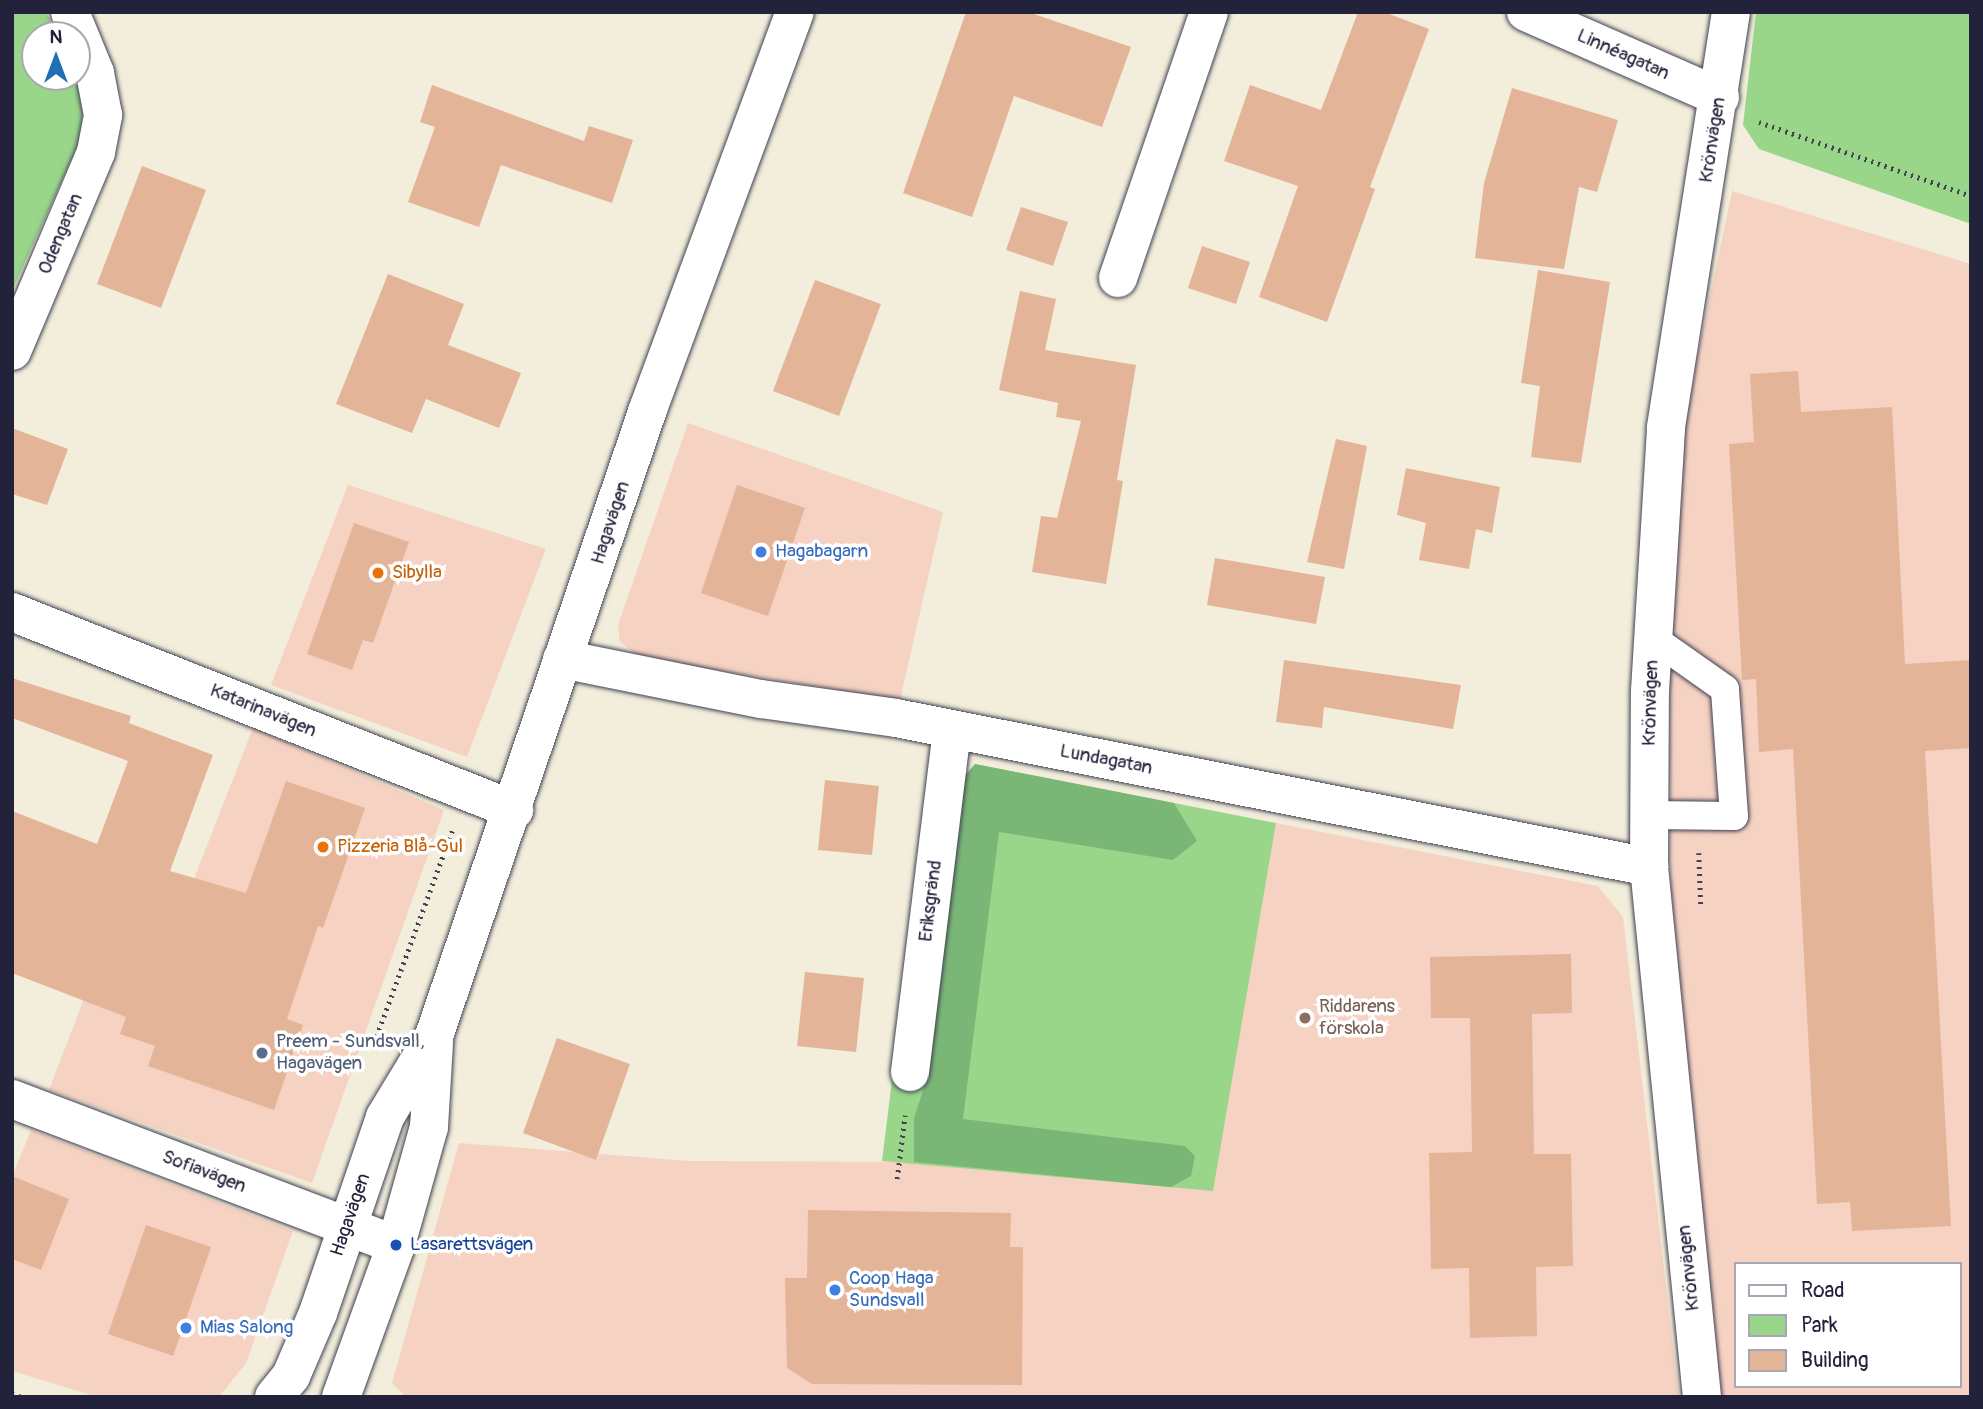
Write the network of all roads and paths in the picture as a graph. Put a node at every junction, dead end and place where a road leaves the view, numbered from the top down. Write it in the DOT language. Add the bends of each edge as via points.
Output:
graph roads {
  1 [pos="70,12"];
  2 [pos="795,12"];
  3 [pos="1209,12"];
  4 [pos="1525,12"];
  5 [pos="1731,12"];
  6 [pos="1720,97"];
  7 [pos="1971,195"];
  8 [pos="1118,278"];
  9 [pos="12,351"];
  10 [pos="12,612"];
  11 [pos="1654,639"];
  12 [pos="562,659"];
  13 [pos="952,730"];
  14 [pos="514,810"];
  15 [pos="1650,815"];
  16 [pos="1649,867"];
  17 [pos="434,1036"];
  18 [pos="910,1072"];
  19 [pos="12,1099"];
  20 [pos="897,1179"];
  21 [pos="348,1226"];
  22 [pos="396,1245"];
  23 [pos="12,1394"];
  24 [pos="22,1397"];
  25 [pos="274,1397"];
  26 [pos="341,1397"];
  27 [pos="1702,1397"];
  1 -- 9 [label="street, Odengatan" via="96,73 103,115 96,152"];
  2 -- 12 [label="street, Hagavägen"];
  3 -- 8 [label="street"];
  4 -- 6 [label="street, Linnéagatan"];
  5 -- 6 [label="street, Krönvägen"];
  6 -- 7 [label="path" via="1756,121"];
  6 -- 11 [label="street, Krönvägen" via="1666,427"];
  10 -- 14 [label="street, Katarinavägen"];
  11 -- 15 [label="street, Krönvägen"];
  11 -- 15 [label="lane" via="1725,689 1734,816"];
  12 -- 13 [label="street, Lundagatan" via="761,699"];
  12 -- 14 [label="street, Hagavägen"];
  13 -- 16 [label="street, Lundagatan"];
  13 -- 18 [label="street, Eriksgränd"];
  14 -- 17 [label="street, Hagavägen"];
  15 -- 16 [label="street, Krönvägen"];
  16 -- 27 [label="street, Krönvägen"];
  17 -- 21 [label="street, Hagavägen" via="385,1118"];
  17 -- 22 [label="street, Hagavägen" via="429,1127"];
  18 -- 20 [label="path"];
  19 -- 21 [label="street, Sofiavägen"];
  21 -- 22 [label="street, Sofiavägen"];
  21 -- 25 [label="street, Hagavägen" via="291,1376"];
  22 -- 26 [label="street, Hagavägen"];
  23 -- 24 [label="path"];
}
